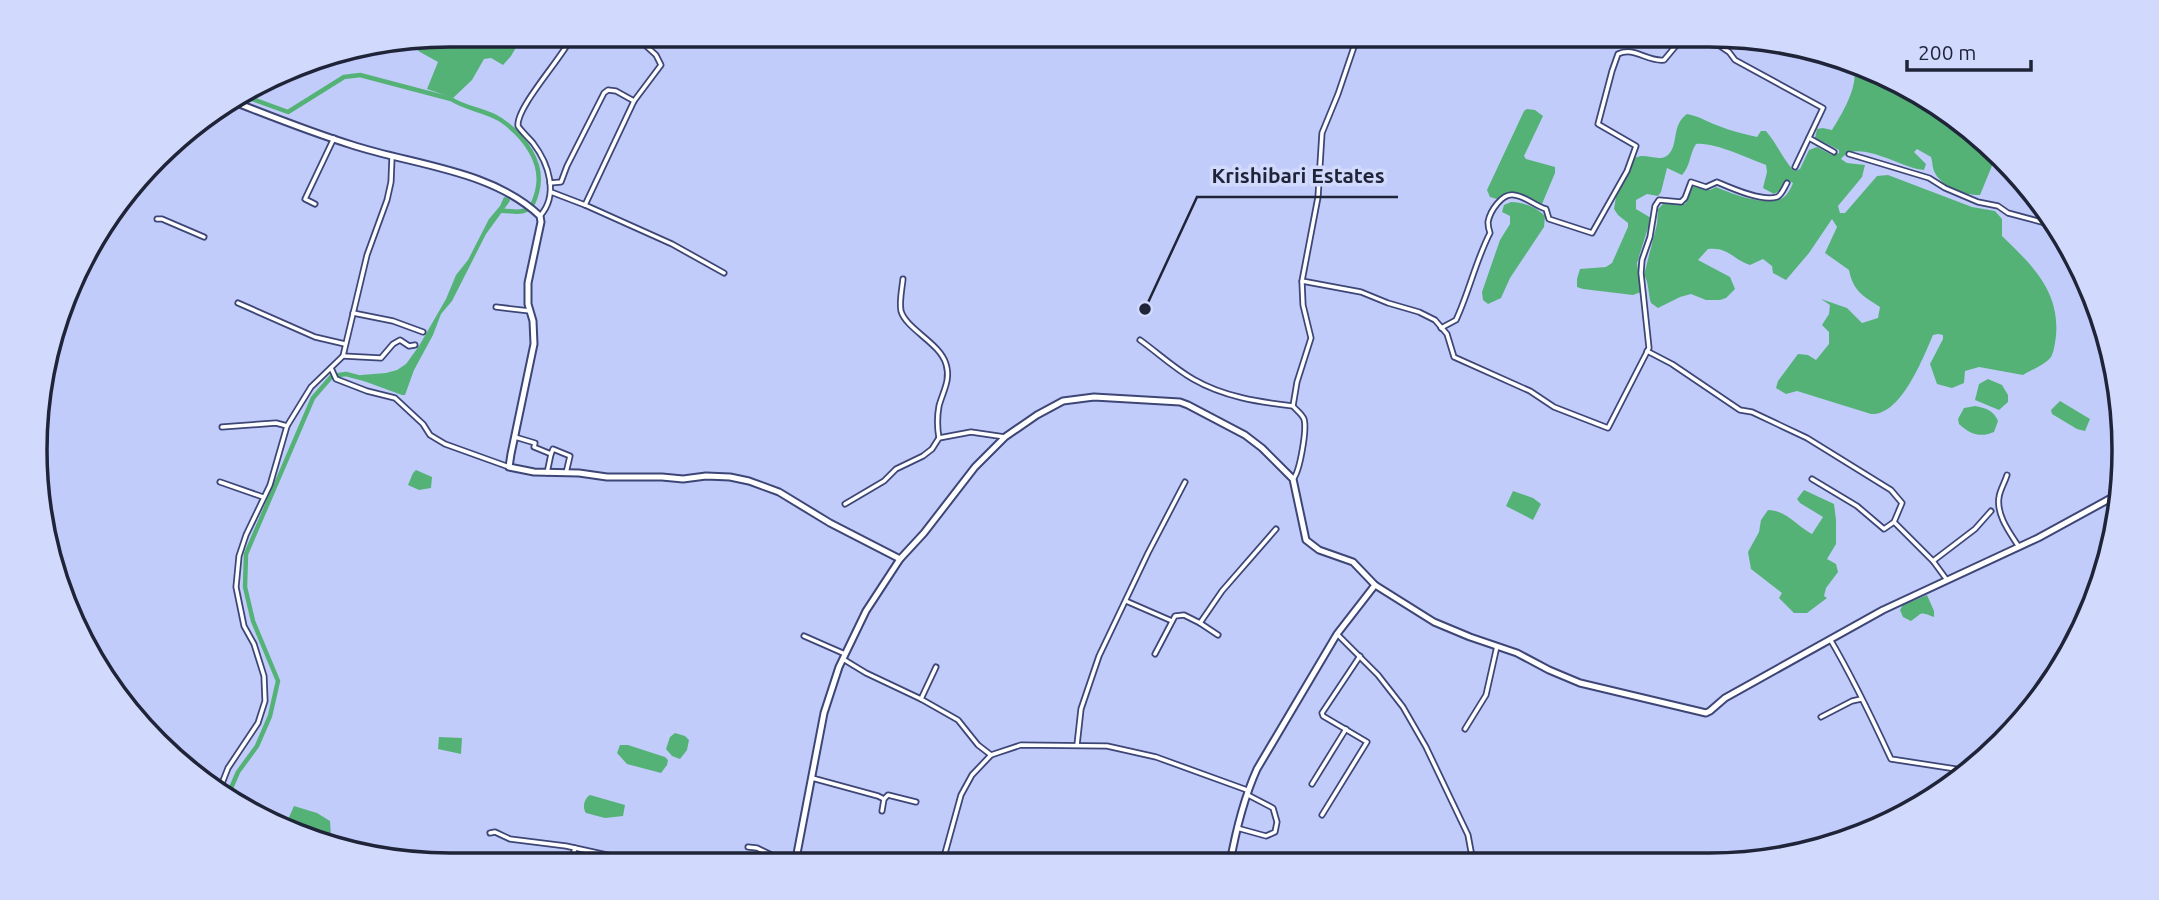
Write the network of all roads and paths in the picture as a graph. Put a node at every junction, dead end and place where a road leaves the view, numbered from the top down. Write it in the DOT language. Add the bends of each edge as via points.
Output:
graph roads {
  1 [pos="566,47"];
  2 [pos="648,47"];
  3 [pos="1354,47"];
  4 [pos="1675,47"];
  5 [pos="1722,48"];
  6 [pos="634,102"];
  7 [pos="242,105"];
  8 [pos="334,138"];
  9 [pos="1809,138"];
  10 [pos="1834,152"];
  11 [pos="1849,154"];
  12 [pos="392,157"];
  13 [pos="1795,167"];
  14 [pos="550,183"];
  15 [pos="1787,183"];
  16 [pos="551,192"];
  17 [pos="315,204"];
  18 [pos="584,205"];
  19 [pos="538,215"];
  20 [pos="157,219"];
  21 [pos="2041,222"];
  22 [pos="204,237"];
  23 [pos="724,273"];
  24 [pos="903,279"];
  25 [pos="1302,281"];
  26 [pos="238,303"];
  27 [pos="496,307"];
  28 [pos="530,311"];
  29 [pos="353,313"];
  30 [pos="1441,327"];
  31 [pos="423,332"];
  32 [pos="1140,340"];
  33 [pos="345,344"];
  34 [pos="415,345"];
  35 [pos="1647,351"];
  36 [pos="343,356"];
  37 [pos="332,369"];
  38 [pos="1293,406"];
  39 [pos="287,426"];
  40 [pos="222,427"];
  41 [pos="515,437"];
  42 [pos="939,438"];
  43 [pos="1005,438"];
  44 [pos="551,454"];
  45 [pos="509,467"];
  46 [pos="566,472"];
  47 [pos="547,473"];
  48 [pos="2007,475"];
  49 [pos="1293,479"];
  50 [pos="1812,479"];
  51 [pos="220,481"];
  52 [pos="1185,482"];
  53 [pos="263,497"];
  54 [pos="2108,499"];
  55 [pos="845,504"];
  56 [pos="1990,511"];
  57 [pos="1894,522"];
  58 [pos="1276,529"];
  59 [pos="2019,547"];
  60 [pos="900,559"];
  61 [pos="1933,562"];
  62 [pos="1947,580"];
  63 [pos="1375,585"];
  64 [pos="1125,601"];
  65 [pos="1172,621"];
  66 [pos="1200,624"];
  67 [pos="1339,632"];
  68 [pos="1218,635"];
  69 [pos="804,636"];
  70 [pos="1829,638"];
  71 [pos="1497,646"];
  72 [pos="1155,654"];
  73 [pos="1360,656"];
  74 [pos="844,657"];
  75 [pos="936,667"];
  76 [pos="921,699"];
  77 [pos="1861,699"];
  78 [pos="1821,717"];
  79 [pos="1346,729"];
  80 [pos="1465,729"];
  81 [pos="1077,745"];
  82 [pos="991,755"];
  83 [pos="1955,769"];
  84 [pos="812,778"];
  85 [pos="222,782"];
  86 [pos="1312,784"];
  87 [pos="1246,792"];
  88 [pos="884,799"];
  89 [pos="916,802"];
  90 [pos="882,811"];
  91 [pos="1322,815"];
  92 [pos="1237,828"];
  93 [pos="490,833"];
  94 [pos="748,847"];
  95 [pos="575,848"];
  96 [pos="574,853"];
  97 [pos="598,853"];
  98 [pos="767,853"];
  99 [pos="797,853"];
  100 [pos="945,853"];
  101 [pos="1232,853"];
  102 [pos="1471,853"];
  1 -- 14 [label="street" via="517,120 541,157"];
  2 -- 6 [label="street" via="661,65"];
  3 -- 25 [label="street" via="1322,133 1318,197"];
  4 -- 30 [label="street" via="1664,60 1632,51 1618,54 1598,124 1636,146 1592,233 1549,219 1546,209 1514,195 1504,197 1493,210 1490,233 1456,320"];
  5 -- 9 [label="street" via="1735,60 1823,108"];
  6 -- 14 [label="street" via="615,91 604,93 561,183"];
  6 -- 18 [label="street"];
  7 -- 8 [label="main road"];
  8 -- 12 [label="main road"];
  8 -- 17 [label="street" via="305,199"];
  9 -- 10 [label="street"];
  9 -- 13 [label="street"];
  11 -- 21 [label="street" via="1929,178 2008,214"];
  12 -- 19 [label="main road" via="469,174"];
  12 -- 29 [label="street" via="387,200"];
  14 -- 16 [label="street"];
  15 -- 35 [label="street" via="1780,195 1761,197 1717,182 1706,187 1691,183 1681,202 1659,200 1642,260"];
  16 -- 18 [label="street"];
  16 -- 19 [label="street"];
  18 -- 23 [label="street"];
  19 -- 28 [label="main road" via="539,233 528,283"];
  20 -- 22 [label="street"];
  24 -- 42 [label="street" via="900,308 904,319 946,362 948,381 939,407"];
  25 -- 30 [label="street" via="1361,292 1419,312"];
  25 -- 38 [label="street" via="1311,338"];
  26 -- 33 [label="street" via="305,333"];
  27 -- 28 [label="street"];
  28 -- 41 [label="main road" via="534,344"];
  29 -- 31 [label="street"];
  29 -- 33 [label="street"];
  30 -- 35 [label="street" via="1454,357 1530,391 1554,407 1608,428"];
  32 -- 38 [label="street" via="1180,371 1220,391"];
  33 -- 36 [label="street"];
  34 -- 36 [label="street" via="400,340 381,359"];
  35 -- 57 [label="street" via="1740,410 1807,438 1891,490 1902,503"];
  36 -- 37 [label="street"];
  37 -- 39 [label="street" via="311,387"];
  37 -- 45 [label="street" via="336,379 395,398 430,435 445,444"];
  38 -- 49 [label="street" via="1305,425"];
  39 -- 40 [label="street"];
  39 -- 53 [label="street"];
  41 -- 44 [label="street"];
  41 -- 45 [label="main road"];
  42 -- 43 [label="street" via="971,432"];
  42 -- 55 [label="street" via="923,456"];
  43 -- 49 [label="main road" via="1048,408 1077,398 1180,402 1245,435"];
  43 -- 60 [label="main road" via="975,467"];
  44 -- 46 [label="street" via="554,449 569,456"];
  44 -- 47 [label="street"];
  45 -- 47 [label="main road"];
  46 -- 47 [label="main road"];
  46 -- 60 [label="main road" via="607,478 706,475 749,481 779,492"];
  48 -- 59 [label="street" via="2000,511"];
  49 -- 63 [label="main road" via="1306,540 1319,550 1353,562"];
  50 -- 57 [label="street" via="1884,529"];
  51 -- 53 [label="street"];
  52 -- 64 [label="street"];
  53 -- 85 [label="street" via="239,556 236,587 244,626 264,676 265,701 258,723"];
  54 -- 59 [label="main road"];
  56 -- 61 [label="street"];
  57 -- 61 [label="street"];
  58 -- 66 [label="street"];
  59 -- 62 [label="main road"];
  60 -- 74 [label="main road" via="866,611"];
  61 -- 62 [label="street"];
  62 -- 70 [label="main road"];
  63 -- 67 [label="main road"];
  63 -- 71 [label="main road" via="1434,622"];
  64 -- 65 [label="street"];
  64 -- 81 [label="street" via="1081,709"];
  65 -- 66 [label="street" via="1178,614"];
  65 -- 72 [label="street"];
  66 -- 68 [label="street"];
  67 -- 73 [label="street"];
  67 -- 87 [label="main road"];
  69 -- 74 [label="street"];
  70 -- 71 [label="main road" via="1706,713 1580,683"];
  70 -- 77 [label="street"];
  71 -- 80 [label="street" via="1486,695"];
  73 -- 79 [label="street" via="1322,713"];
  73 -- 102 [label="street" via="1403,706 1468,835"];
  74 -- 76 [label="street" via="866,673"];
  74 -- 84 [label="main road" via="824,713"];
  75 -- 76 [label="street"];
  76 -- 82 [label="street" via="958,720"];
  77 -- 78 [label="street"];
  77 -- 83 [label="street" via="1891,759"];
  79 -- 86 [label="street"];
  79 -- 91 [label="street" via="1367,742"];
  81 -- 82 [label="street" via="1021,745"];
  81 -- 87 [label="street" via="1107,746 1156,757"];
  82 -- 100 [label="street" via="961,795"];
  84 -- 88 [label="street"];
  84 -- 99 [label="main road"];
  87 -- 92 [label="main road"];
  87 -- 92 [label="street" via="1273,808 1275,832 1266,836"];
  88 -- 89 [label="street" via="888,795"];
  88 -- 90 [label="street"];
  92 -- 101 [label="main road"];
  93 -- 95 [label="street"];
  94 -- 98 [label="street"];
  95 -- 96 [label="street"];
  95 -- 97 [label="street"];
}
